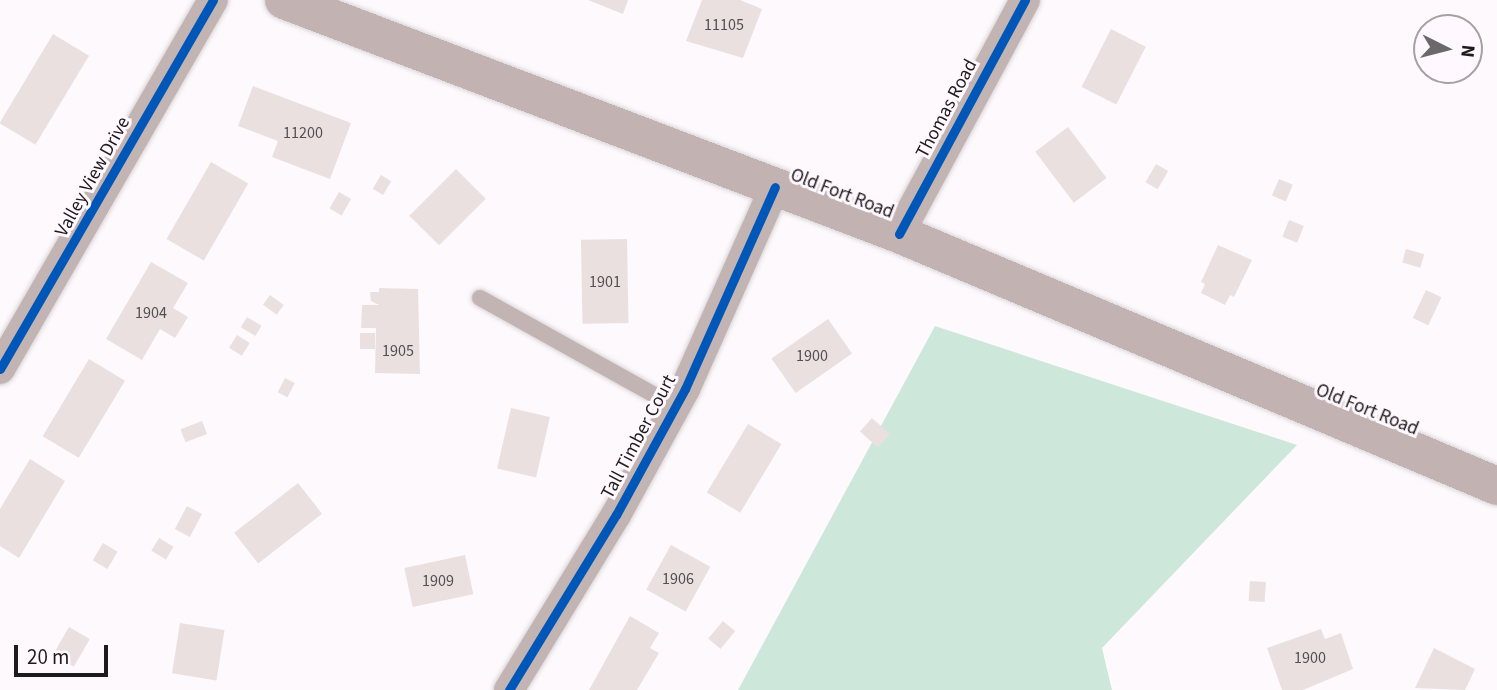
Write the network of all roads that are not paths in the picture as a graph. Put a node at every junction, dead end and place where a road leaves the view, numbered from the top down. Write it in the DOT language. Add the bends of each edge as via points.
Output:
graph roads {
  1 [pos="214,0"];
  2 [pos="285,0"];
  3 [pos="1026,0"];
  4 [pos="775,187"];
  5 [pos="899,234"];
  6 [pos="480,298"];
  7 [pos="0,369"];
  8 [pos="676,407"];
  9 [pos="1497,486"];
  10 [pos="509,690"];
  1 -- 7 [label="street, Valley View Drive"];
  2 -- 4 [label="main road, Old Fort Road"];
  3 -- 5 [label="street, Thomas Road"];
  4 -- 5 [label="main road, Old Fort Road"];
  4 -- 8 [label="street, Tall Timber Court"];
  5 -- 9 [label="main road, Old Fort Road"];
  6 -- 8 [label="lane"];
  8 -- 10 [label="street, Tall Timber Court"];
}
